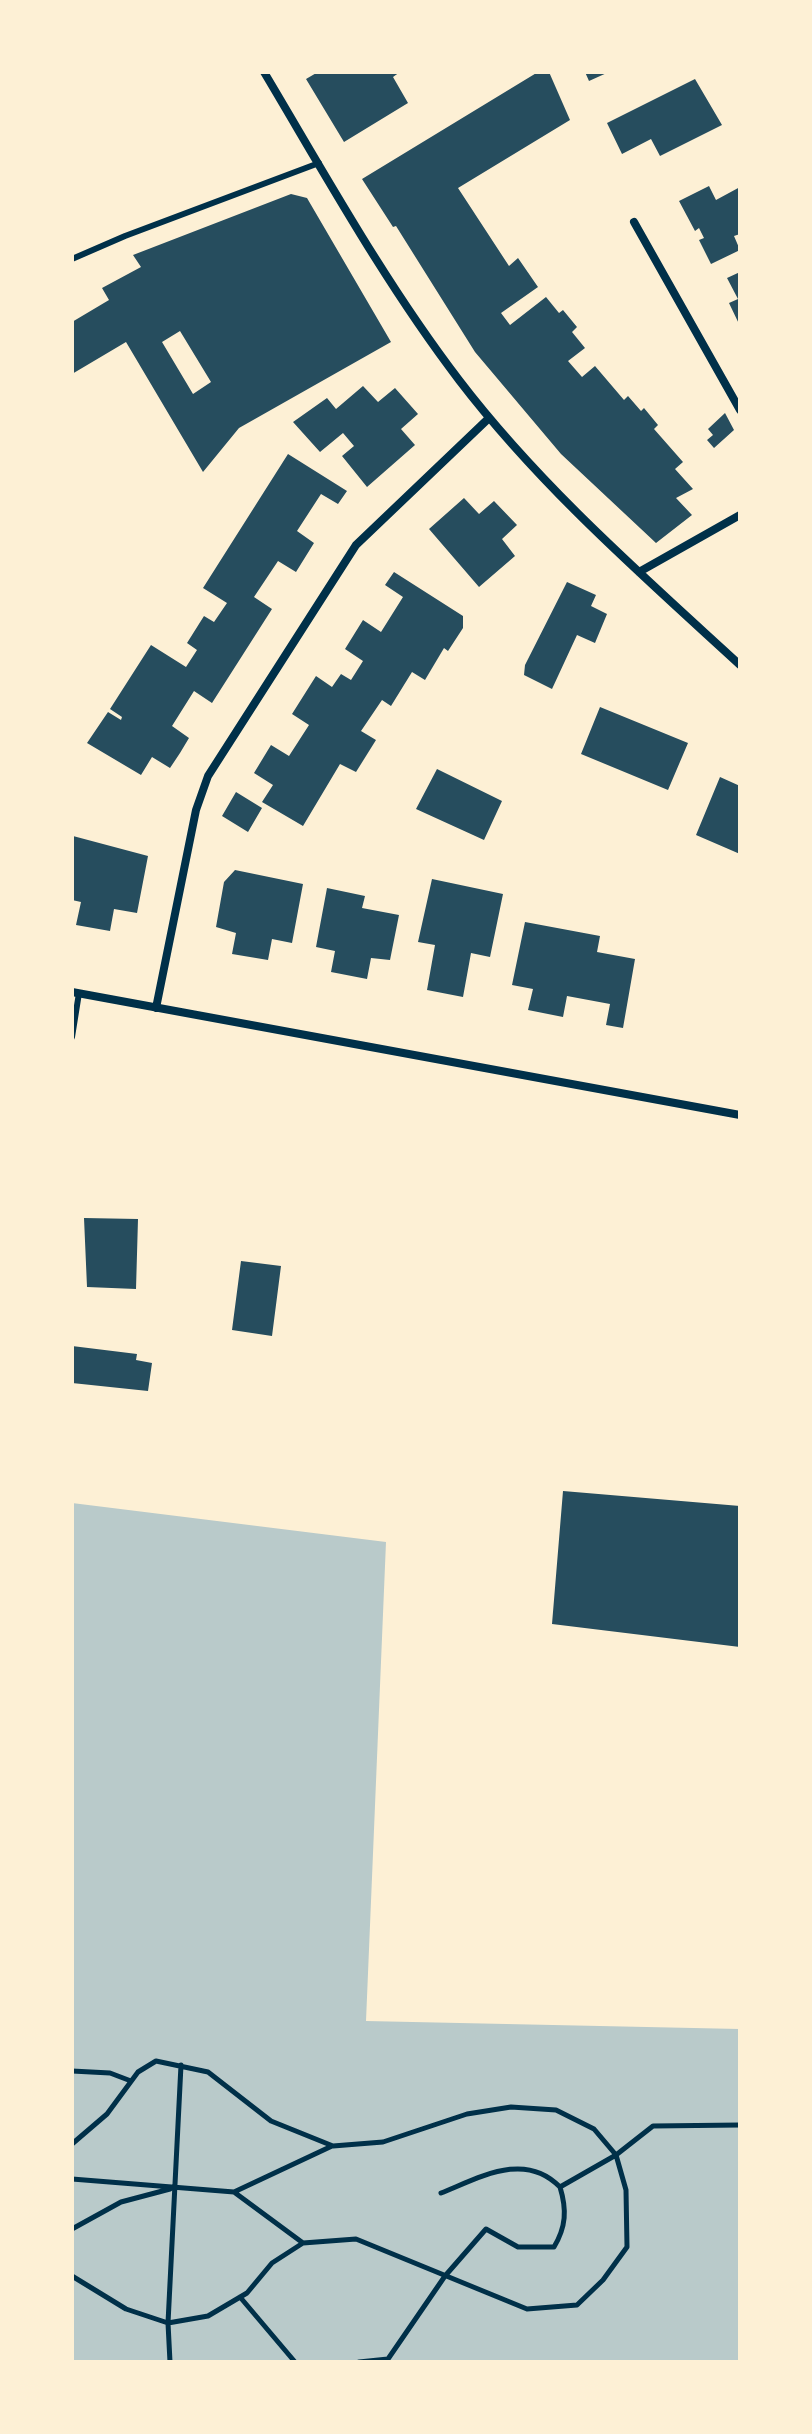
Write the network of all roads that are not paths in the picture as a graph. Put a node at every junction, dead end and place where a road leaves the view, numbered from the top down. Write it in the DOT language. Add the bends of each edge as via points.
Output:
graph roads {
  1 [pos="264,72"];
  2 [pos="319,163"];
  3 [pos="634,222"];
  4 [pos="72,259"];
  5 [pos="740,410"];
  6 [pos="489,418"];
  7 [pos="740,515"];
  8 [pos="639,572"];
  9 [pos="740,665"];
  10 [pos="76,992"];
  11 [pos="156,1008"];
  12 [pos="72,1037"];
  13 [pos="740,1115"];
  1 -- 2 [label="street"];
  2 -- 4 [label="lane"];
  2 -- 6 [label="street" via="409,309"];
  3 -- 5 [label="street"];
  6 -- 8 [label="street"];
  6 -- 11 [label="street" via="356,545 208,776 196,810"];
  7 -- 8 [label="street"];
  8 -- 9 [label="street"];
  10 -- 11 [label="street"];
  10 -- 12 [label="lane"];
  11 -- 13 [label="street"];
}
